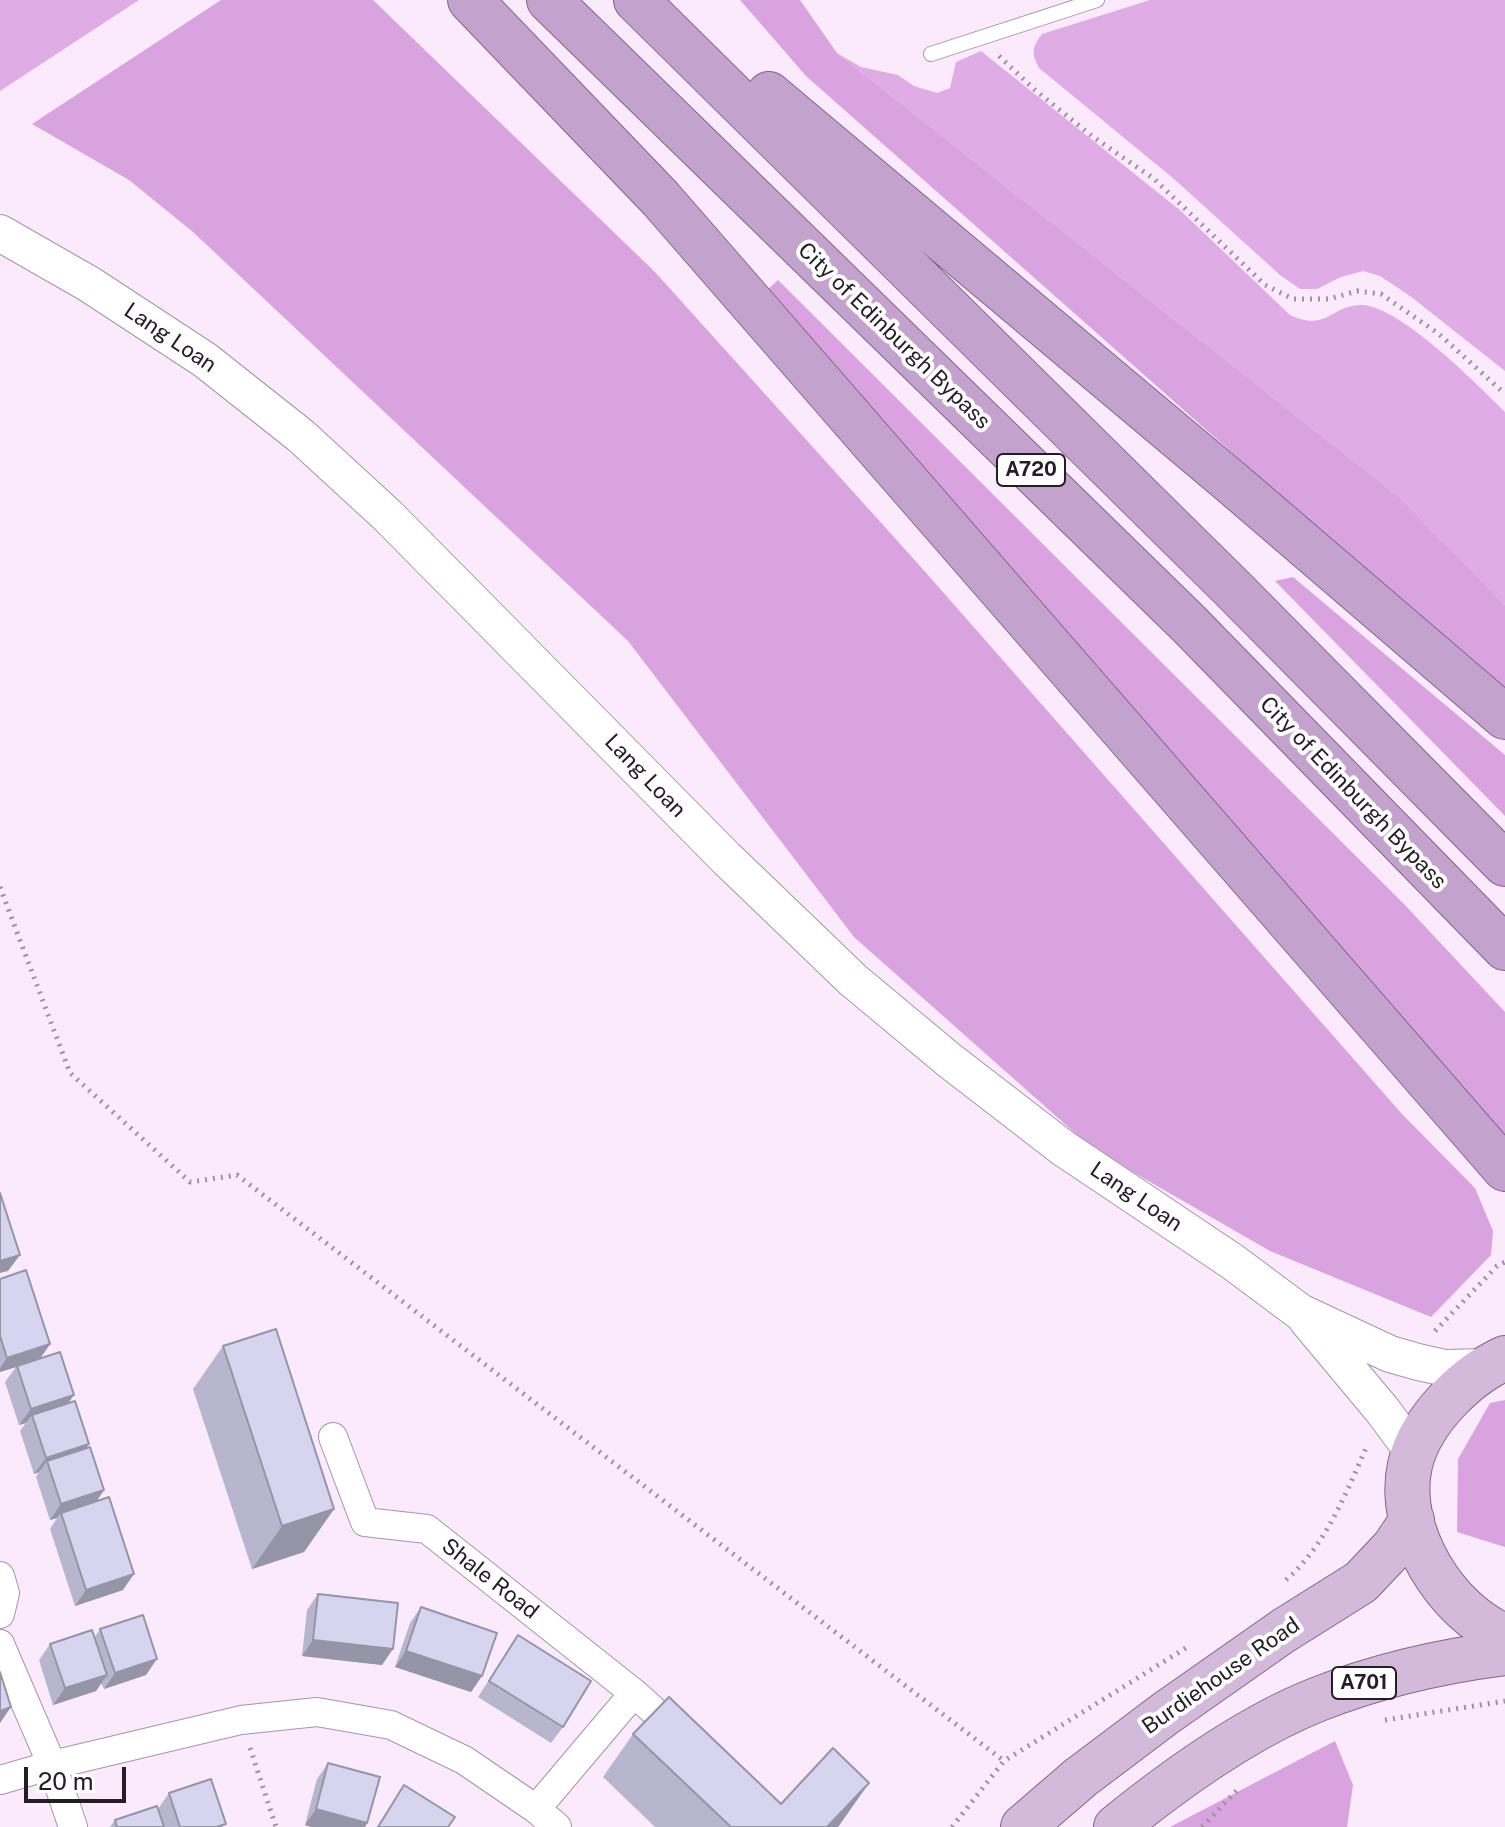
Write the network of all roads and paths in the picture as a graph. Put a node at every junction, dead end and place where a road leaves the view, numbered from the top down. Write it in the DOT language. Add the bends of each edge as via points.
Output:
graph roads {
  1 [pos="470,0"];
  2 [pos="549,0"];
  3 [pos="636,0"];
  4 [pos="652,0"];
  5 [pos="1097,0"];
  6 [pos="981,38"];
  7 [pos="931,54"];
  8 [pos="0,233"];
  9 [pos="1505,394"];
  10 [pos="1505,717"];
  11 [pos="1505,864"];
  12 [pos="0,887"];
  13 [pos="1505,948"];
  14 [pos="1505,1169"];
  15 [pos="1505,1262"];
  16 [pos="1300,1312"];
  17 [pos="1418,1362"];
  18 [pos="1495,1362"];
  19 [pos="1383,1411"];
  20 [pos="333,1437"];
  21 [pos="1414,1453"];
  22 [pos="1412,1520"];
  23 [pos="0,1576"];
  24 [pos="1277,1587"];
  25 [pos="0,1614"];
  26 [pos="1505,1636"];
  27 [pos="1193,1643"];
  28 [pos="0,1644"];
  29 [pos="1505,1653"];
  30 [pos="634,1693"];
  31 [pos="1505,1701"];
  32 [pos="241,1720"];
  33 [pos="1379,1721"];
  34 [pos="700,1753"];
  35 [pos="1004,1761"];
  36 [pos="52,1765"];
  37 [pos="0,1780"];
  38 [pos="1243,1784"];
  39 [pos="547,1818"];
  40 [pos="73,1827"];
  41 [pos="276,1827"];
  42 [pos="952,1827"];
  43 [pos="1023,1827"];
  44 [pos="1116,1827"];
  45 [pos="1202,1827"];
  1 -- 14 [label="highway" via="660,198"];
  2 -- 13 [label="highway, City of Edinburgh Bypass / A720" via="1189,624"];
  3 -- 11 [label="highway, A720"];
  4 -- 10 [label="highway" via="830,143"];
  5 -- 6 [label="lane"];
  6 -- 7 [label="lane"];
  6 -- 9 [label="path" via="1035,90 1153,178 1265,285 1293,299 1329,299 1357,291 1381,294 1439,334"];
  8 -- 16 [label="street, Lang Loan" via="205,360 301,436 388,516 853,980 1063,1148"];
  12 -- 35 [label="path" via="70,1073 190,1182 237,1175"];
  15 -- 17 [label="path" via="1432,1335"];
  16 -- 17 [label="street, Lang Loan"];
  16 -- 19 [label="street, Lang Loan"];
  17 -- 18 [label="street, Lang Loan" via="1445,1368"];
  18 -- 21 [label="main road" via="1434,1418"];
  19 -- 21 [label="street, Lang Loan"];
  19 -- 24 [label="path" via="1336,1515 1297,1570"];
  20 -- 30 [label="street, Shale Road" via="365,1522 427,1529"];
  21 -- 22 [label="main road" via="1408,1482"];
  22 -- 26 [label="main road" via="1430,1566 1451,1598"];
  22 -- 43 [label="main road, Burdiehouse Road" via="1361,1582 1166,1713"];
  23 -- 25 [label="street" via="5,1593"];
  27 -- 35 [label="path"];
  28 -- 36 [label="street"];
  29 -- 44 [label="main road, A701" via="1410,1670 1314,1701 1259,1727"];
  30 -- 34 [label="street, Shale Road"];
  30 -- 39 [label="street"];
  31 -- 33 [label="path"];
  32 -- 36 [label="street"];
  32 -- 39 [label="street" via="317,1712 391,1725 464,1760"];
  32 -- 41 [label="path"];
  35 -- 42 [label="path"];
  36 -- 37 [label="street"];
  36 -- 40 [label="street"];
  38 -- 45 [label="path"];
}
